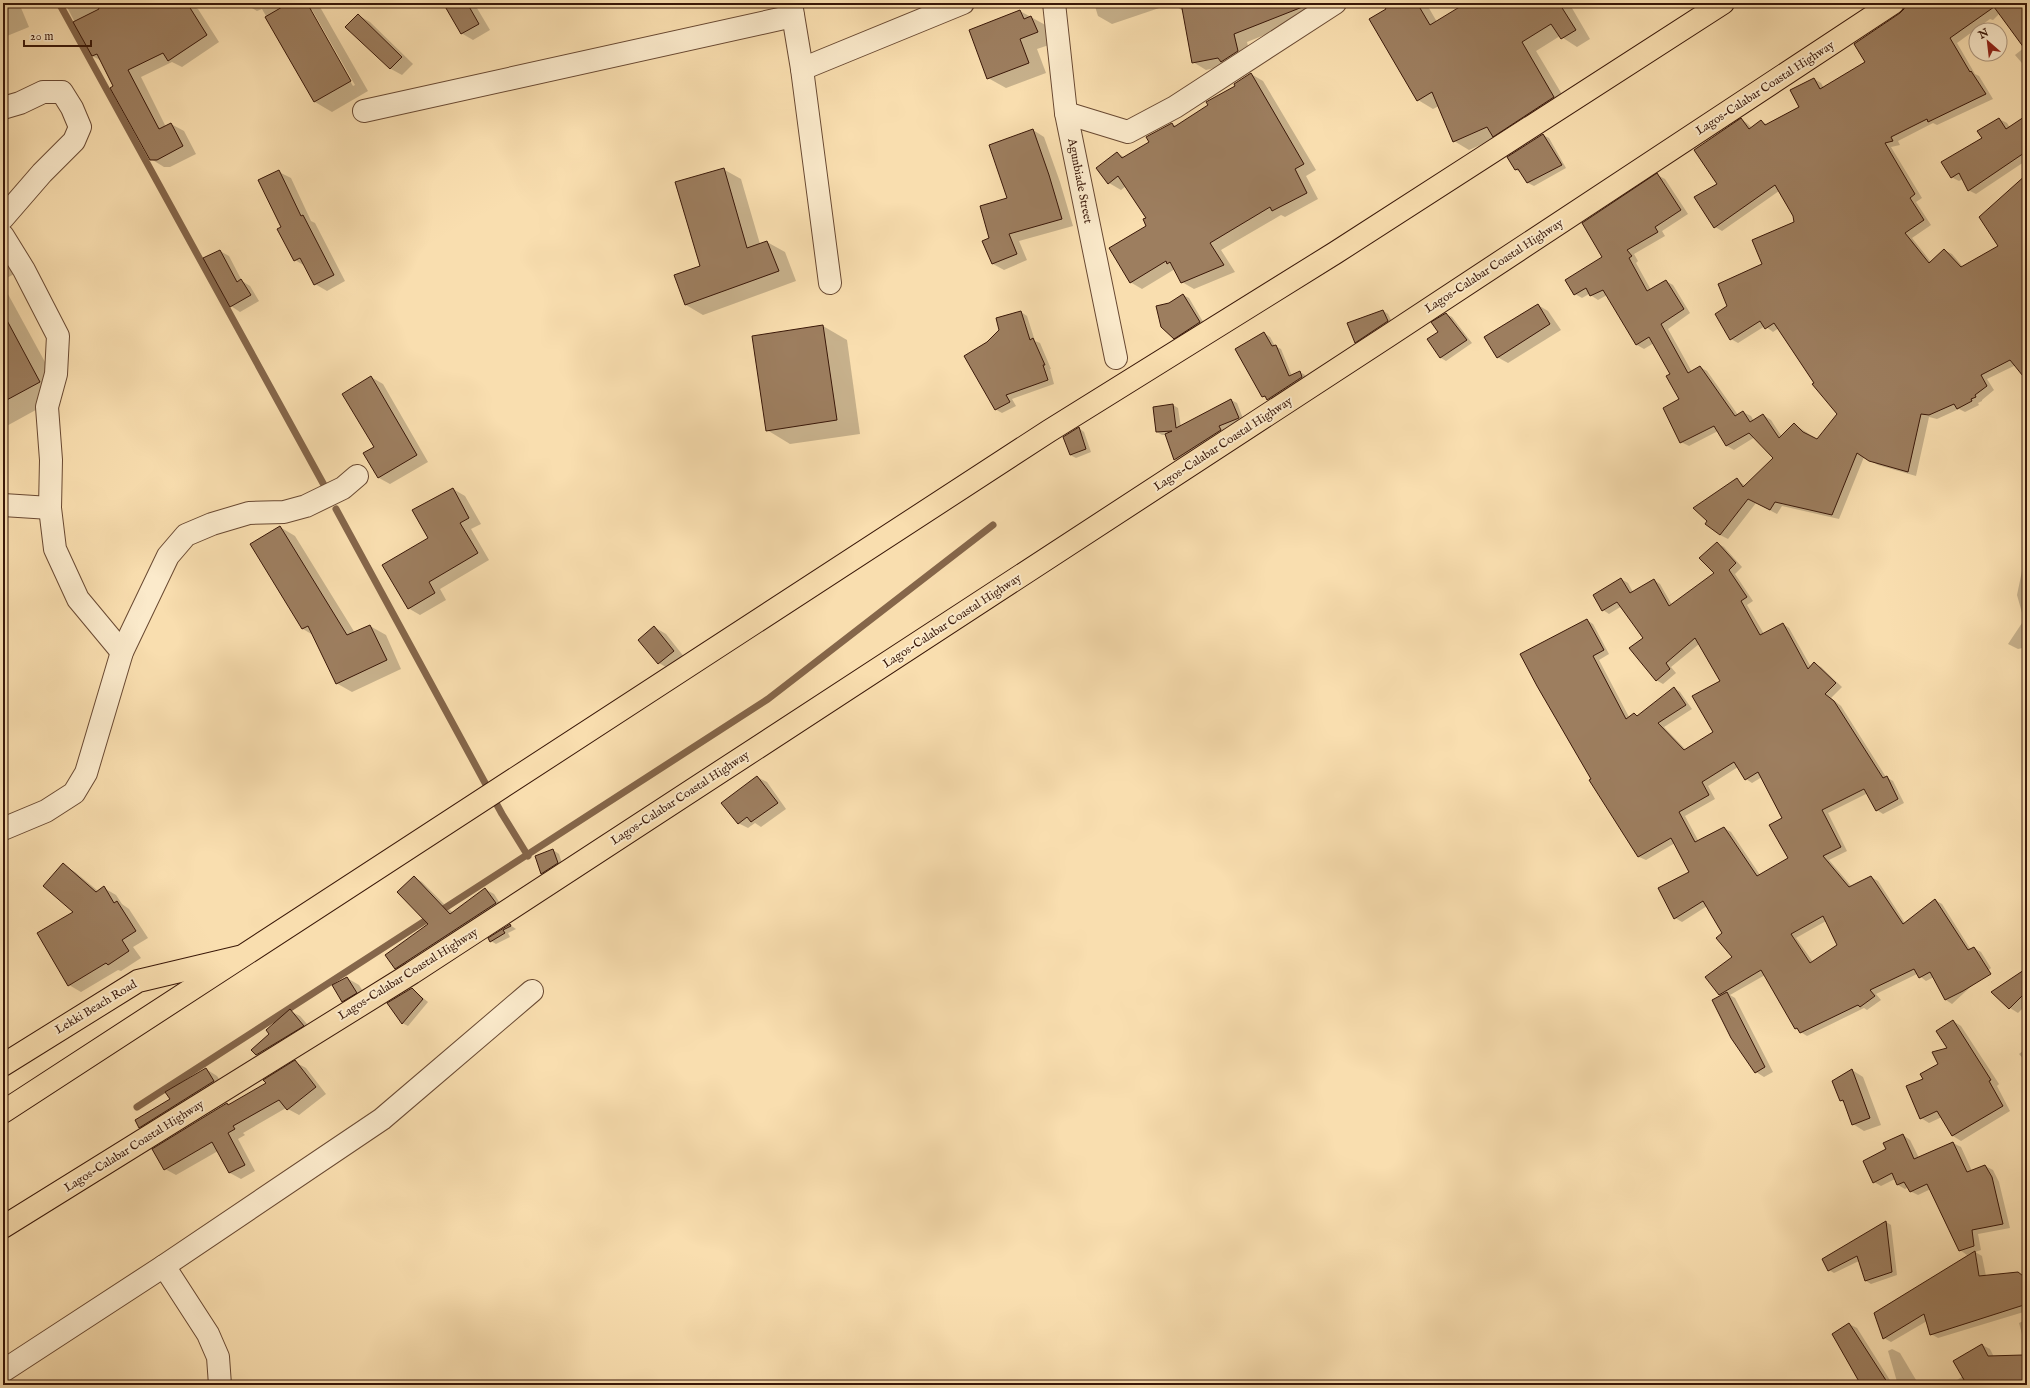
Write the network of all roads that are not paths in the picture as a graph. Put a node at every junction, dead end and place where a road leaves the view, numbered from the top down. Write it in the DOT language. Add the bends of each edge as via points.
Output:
graph roads {
  1 [pos="963,3"];
  2 [pos="1054,3"];
  3 [pos="1335,3"];
  4 [pos="1723,3"];
  5 [pos="1893,3"];
  6 [pos="792,9"];
  7 [pos="802,68"];
  8 [pos="3,108"];
  9 [pos="364,111"];
  10 [pos="1066,113"];
  11 [pos="3,218"];
  12 [pos="3,236"];
  13 [pos="830,283"];
  14 [pos="1116,358"];
  15 [pos="357,476"];
  16 [pos="3,505"];
  17 [pos="50,508"];
  18 [pos="122,652"];
  19 [pos="4,827"];
  20 [pos="244,956"];
  21 [pos="532,991"];
  22 [pos="3,1065"];
  23 [pos="3,1112"];
  24 [pos="3,1227"];
  25 [pos="164,1266"];
  26 [pos="3,1371"];
  27 [pos="220,1385"];
  1 -- 7 [label="street"];
  2 -- 10 [label="street, Agunbiade Street"];
  3 -- 10 [label="street" via="1175,107 1128,132"];
  4 -- 20 [label="main road" via="1335,253 1049,431"];
  5 -- 24 [label="main road, Lagos-Calabar Coastal Highway" via="412,973"];
  6 -- 7 [label="street"];
  6 -- 9 [label="street"];
  7 -- 13 [label="street"];
  8 -- 11 [label="street" via="43,92 62,92 80,128 74,141"];
  10 -- 14 [label="street, Agunbiade Street"];
  12 -- 17 [label="street" via="24,270 58,336 56,374 47,408 52,460"];
  15 -- 18 [label="street" via="343,488 306,506 284,512 249,513 186,535 168,556"];
  16 -- 17 [label="street"];
  17 -- 18 [label="street" via="55,549 78,599"];
  18 -- 19 [label="street" via="86,773 74,793 46,811"];
  20 -- 22 [label="main road, Lekki Beach Road" via="138,981"];
  20 -- 23 [label="main road"];
  21 -- 25 [label="street" via="382,1119"];
  25 -- 26 [label="street"];
  25 -- 27 [label="street" via="208,1334 218,1357"];
}
